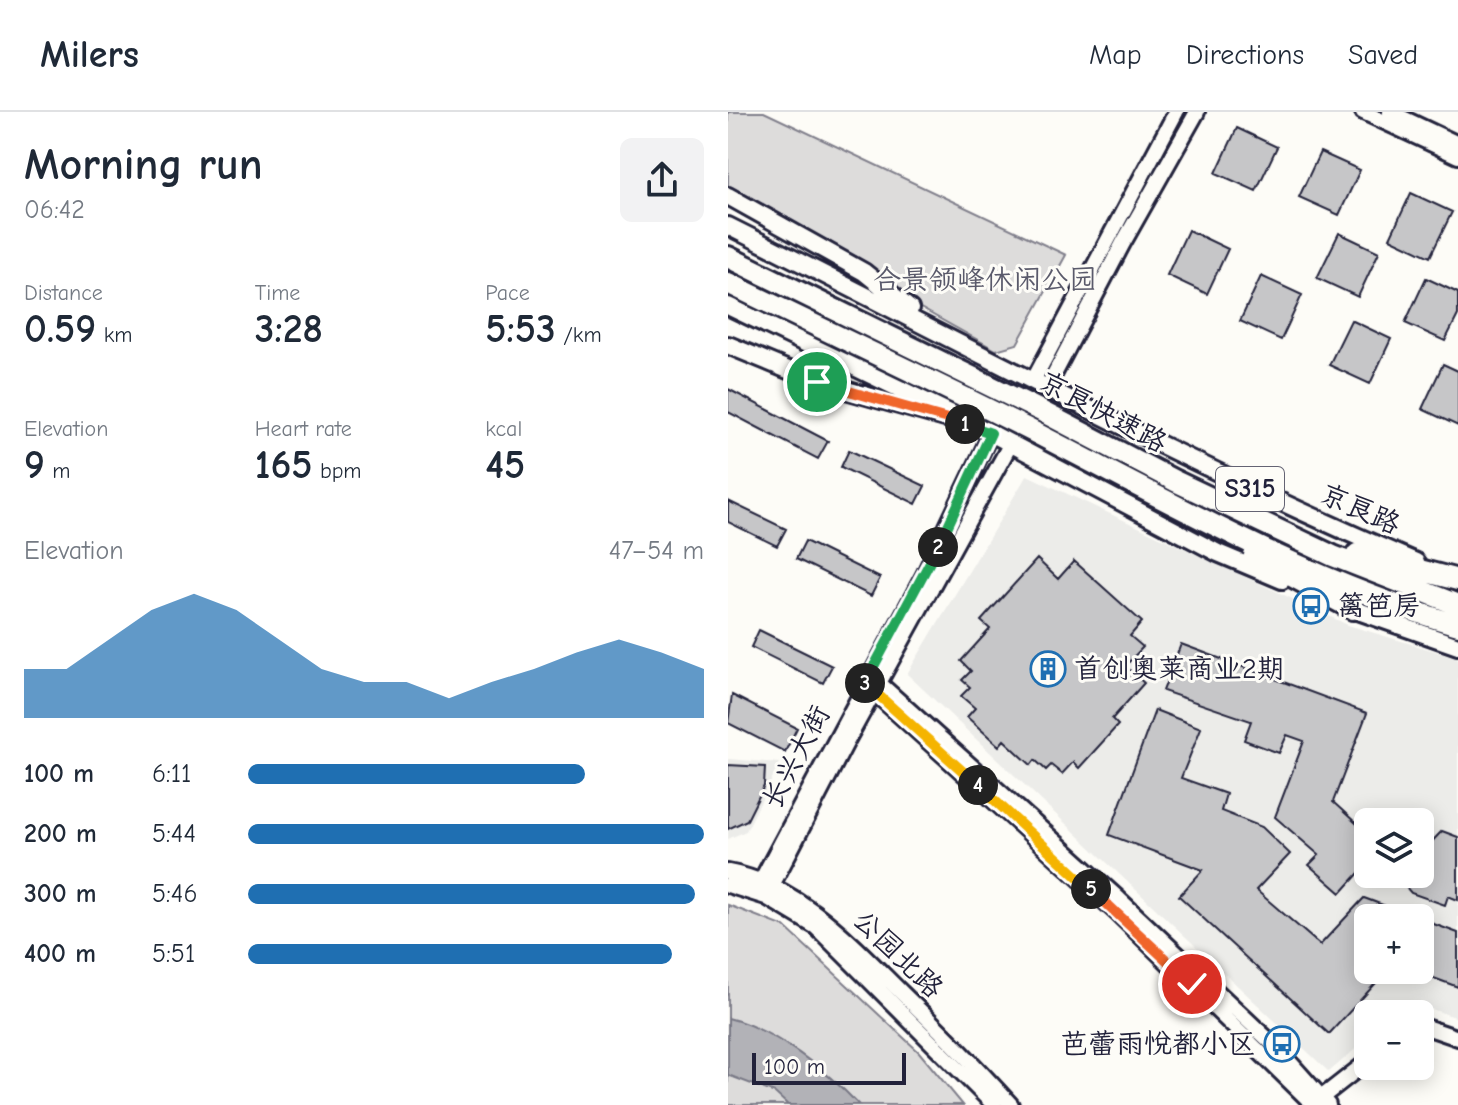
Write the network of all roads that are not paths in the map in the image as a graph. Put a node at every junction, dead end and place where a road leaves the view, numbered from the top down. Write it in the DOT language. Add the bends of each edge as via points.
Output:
graph roads {
  1 [pos="1176,112"];
  2 [pos="1197,112"];
  3 [pos="1363,112"];
  4 [pos="1390,112"];
  5 [pos="1458,144"];
  6 [pos="1458,156"];
  7 [pos="728,196"];
  8 [pos="728,226"];
  9 [pos="728,257"];
  10 [pos="728,283"];
  11 [pos="728,306"];
  12 [pos="944,334"];
  13 [pos="728,345"];
  14 [pos="1041,383"];
  15 [pos="988,432"];
  16 [pos="1011,443"];
  17 [pos="1147,493"];
  18 [pos="1303,541"];
  19 [pos="1458,580"];
  20 [pos="1458,605"];
  21 [pos="1353,609"];
  22 [pos="1458,625"];
  23 [pos="1458,646"];
  24 [pos="872,682"];
  25 [pos="728,872"];
  26 [pos="728,885"];
  27 [pos="763,889"];
  28 [pos="1434,1030"];
  29 [pos="1458,1038"];
  30 [pos="1354,1073"];
  31 [pos="1319,1103"];
  32 [pos="994,1105"];
  33 [pos="1011,1105"];
  1 -- 14 [label="street"];
  2 -- 14 [label="street"];
  3 -- 6 [label="street"];
  4 -- 5 [label="street"];
  7 -- 12 [label="main road" via="864,272"];
  8 -- 12 [label="main road, 京良路 / S315"];
  9 -- 18 [label="highway, 京良快速路"];
  10 -- 17 [label="highway, 京良快速路"];
  11 -- 15 [label="main road, S315"];
  12 -- 14 [label="main road, 京良路 / S315"];
  13 -- 15 [label="main road" via="817,382"];
  14 -- 19 [label="main road, 京良路 / S315" via="1191,462"];
  15 -- 16 [label="main road, S315"];
  15 -- 24 [label="street, 长兴大街"];
  16 -- 21 [label="main road, S315" via="1218,553"];
  16 -- 24 [label="street, 长兴大街"];
  17 -- 21 [label="highway"];
  17 -- 22 [label="highway, 京良快速路" via="1330,578"];
  18 -- 19 [label="highway"];
  18 -- 20 [label="highway, 京良快速路"];
  21 -- 23 [label="main road, S315"];
  24 -- 27 [label="street, 长兴大街"];
  24 -- 31 [label="street" via="1119,899 1277,1048"];
  25 -- 27 [label="street, 公园北路"];
  26 -- 27 [label="street, 公园北路"];
  27 -- 32 [label="street, 公园北路" via="816,927"];
  27 -- 33 [label="street, 公园北路" via="822,918"];
  28 -- 29 [label="street"];
  30 -- 31 [label="street"];
}
